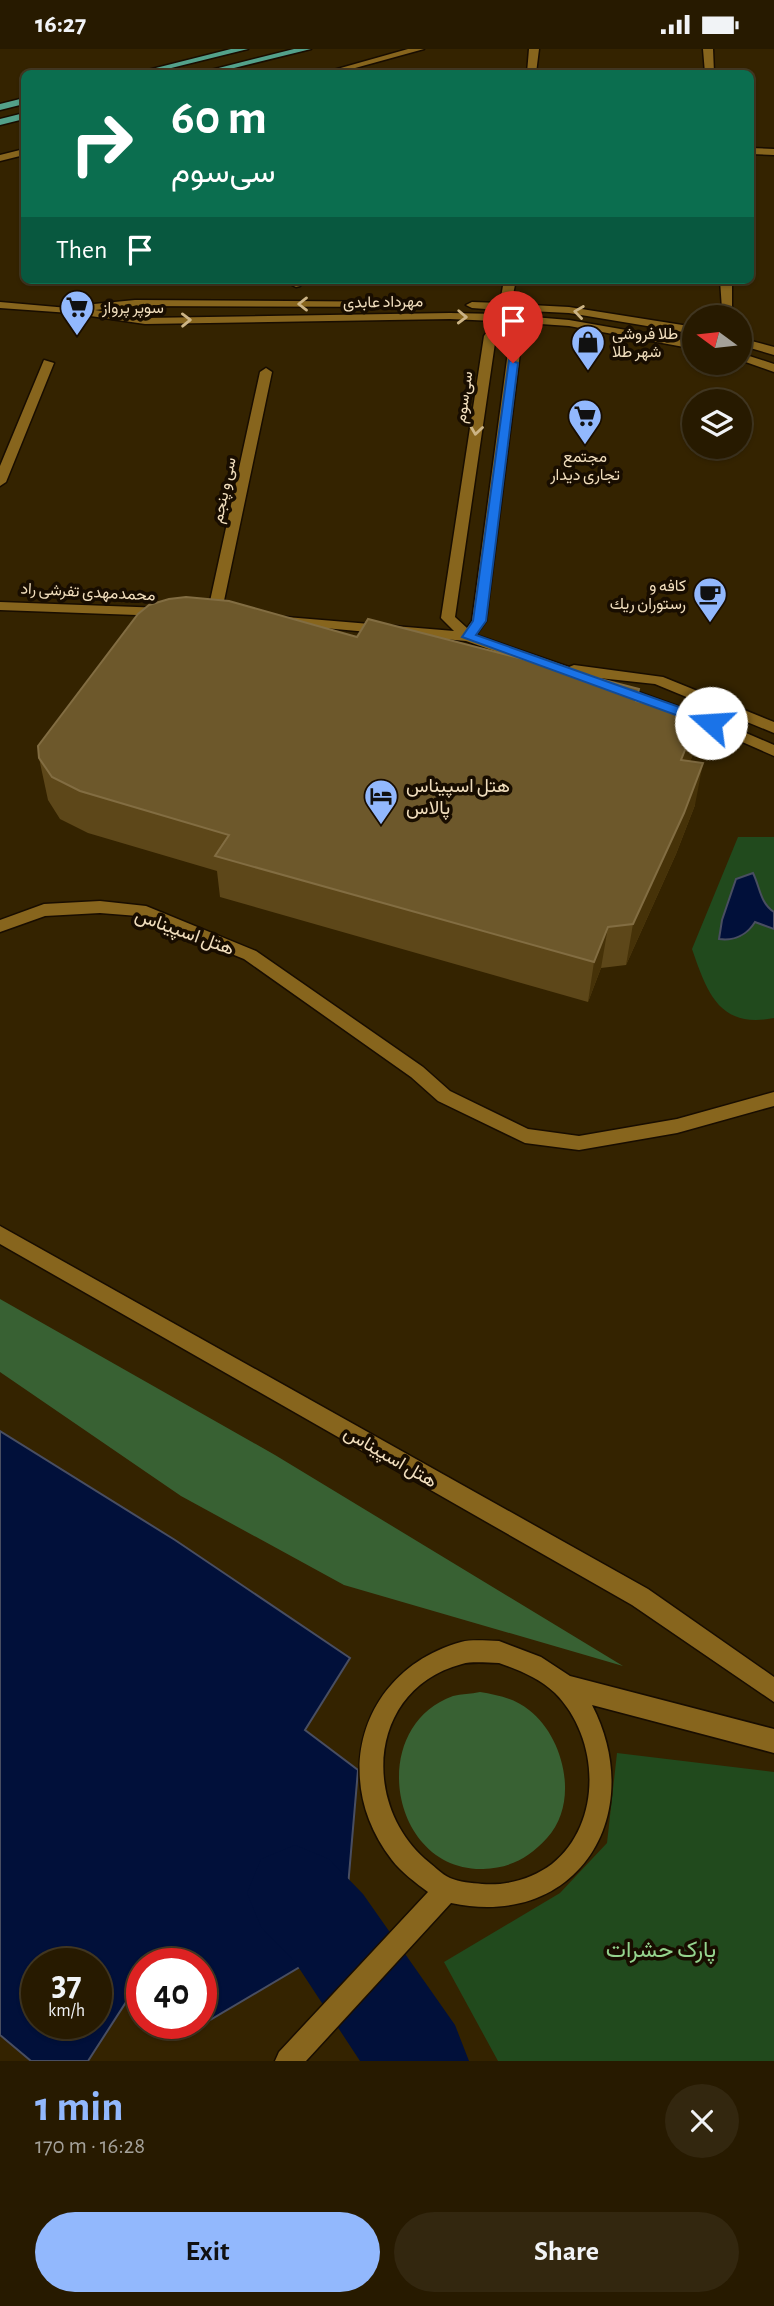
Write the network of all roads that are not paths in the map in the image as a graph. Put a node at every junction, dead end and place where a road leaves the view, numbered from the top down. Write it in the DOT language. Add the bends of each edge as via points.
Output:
graph roads {
  1 [pos="243,49"];
  2 [pos="306,49"];
  3 [pos="419,49"];
  4 [pos="534,49"];
  5 [pos="708,49"];
  6 [pos="154,70"];
  7 [pos="217,70"];
  8 [pos="347,70"];
  9 [pos="532,70"];
  10 [pos="710,70"];
  11 [pos="21,102"];
  12 [pos="0,107"];
  13 [pos="21,117"];
  14 [pos="0,122"];
  15 [pos="754,151"];
  16 [pos="774,152"];
  17 [pos="21,153"];
  18 [pos="0,157"];
  19 [pos="509,284"];
  20 [pos="726,284"];
  21 [pos="0,305"];
  22 [pos="728,305"];
  23 [pos="70,310"];
  24 [pos="505,312"];
  25 [pos="682,329"];
  26 [pos="682,344"];
  27 [pos="752,345"];
  28 [pos="774,351"];
  29 [pos="752,360"];
  30 [pos="48,363"];
  31 [pos="774,368"];
  32 [pos="266,372"];
  33 [pos="0,482"];
  34 [pos="0,606"];
  35 [pos="174,613"];
  36 [pos="214,615"];
  37 [pos="267,620"];
  38 [pos="468,637"];
  39 [pos="560,669"];
  40 [pos="774,728"];
  41 [pos="774,751"];
  42 [pos="0,926"];
  43 [pos="774,1099"];
  44 [pos="0,1234"];
  45 [pos="564,1686"];
  46 [pos="774,1691"];
  47 [pos="774,1741"];
  48 [pos="447,1890"];
  49 [pos="288,2061"];
  1 -- 6 [label="main road"];
  2 -- 7 [label="main road"];
  3 -- 8 [label="street"];
  4 -- 9 [label="street"];
  5 -- 10 [label="street"];
  11 -- 12 [label="main road"];
  13 -- 14 [label="main road"];
  15 -- 16 [label="street"];
  17 -- 18 [label="street"];
  19 -- 24 [label="street"];
  20 -- 22 [label="street"];
  21 -- 23 [label="street, مهرداد عابدی"];
  24 -- 23 [label="street, مهرداد عابدی, one-way" via="135,303"];
  23 -- 24 [label="street, مهرداد عابدی, one-way" via="145,321"];
  25 -- 24 [label="street, مهرداد عابدی, one-way" via="569,310"];
  24 -- 26 [label="street, مهرداد عابدی"];
  24 -- 38 [label="street" via="516,337 480,621"];
  24 -- 38 [label="street, سی‌سوم, one-way" via="490,336 448,618"];
  27 -- 28 [label="street"];
  29 -- 31 [label="street"];
  30 -- 33 [label="street"];
  32 -- 36 [label="street, سی و پنجم"];
  34 -- 35 [label="street, محمدمهدی تفرشی راد"];
  37 -- 38 [label="street"];
  38 -- 39 [label="street"];
  39 -- 40 [label="street" via="658,680"];
  39 -- 41 [label="street" via="711,723"];
  42 -- 43 [label="street, هتل اسپیناس" via="44,910 139,910 250,955 417,1072 444,1096 524,1136 579,1143 677,1126"];
  44 -- 46 [label="street, هتل اسپیناس" via="640,1597"];
  45 -- 47 [label="street"];
  45 -- 48 [label="street" via="587,1717 601,1756 601,1798 589,1837 563,1870 528,1891 488,1898"];
  45 -- 48 [label="street" via="534,1664 499,1652 463,1653 429,1665 400,1687 380,1719 370,1757 372,1797 386,1835 411,1866"];
  48 -- 49 [label="street"];
}
